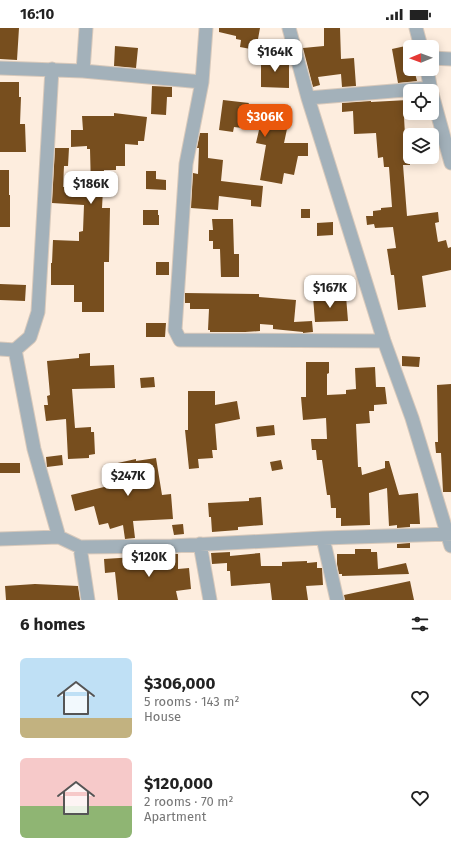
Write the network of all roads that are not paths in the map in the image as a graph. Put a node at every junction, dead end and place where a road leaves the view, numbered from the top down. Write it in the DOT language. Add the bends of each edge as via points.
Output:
graph roads {
  1 [pos="86,28"];
  2 [pos="206,28"];
  3 [pos="289,28"];
  4 [pos="416,28"];
  5 [pos="419,40"];
  6 [pos="439,58"];
  7 [pos="451,59"];
  8 [pos="0,68"];
  9 [pos="52,70"];
  10 [pos="83,71"];
  11 [pos="202,82"];
  12 [pos="403,93"];
  13 [pos="308,98"];
  14 [pos="439,120"];
  15 [pos="451,163"];
  16 [pos="384,341"];
  17 [pos="0,349"];
  18 [pos="15,350"];
  19 [pos="60,537"];
  20 [pos="323,538"];
  21 [pos="450,538"];
  22 [pos="0,539"];
  23 [pos="200,544"];
  24 [pos="80,547"];
  25 [pos="88,600"];
  26 [pos="210,600"];
  27 [pos="337,600"];
  1 -- 10 [label="street"];
  2 -- 11 [label="street"];
  3 -- 13 [label="street"];
  4 -- 5 [label="street"];
  6 -- 7 [label="street"];
  8 -- 9 [label="street"];
  9 -- 10 [label="street"];
  9 -- 18 [label="street" via="38,312 30,337"];
  10 -- 11 [label="street"];
  11 -- 16 [label="street" via="186,164 175,330 180,340"];
  12 -- 13 [label="street"];
  13 -- 16 [label="street"];
  14 -- 15 [label="street"];
  16 -- 21 [label="street" via="412,418"];
  17 -- 18 [label="street"];
  18 -- 19 [label="street" via="34,449"];
  19 -- 22 [label="street"];
  19 -- 24 [label="street"];
  20 -- 21 [label="street"];
  20 -- 23 [label="street"];
  20 -- 27 [label="street"];
  23 -- 24 [label="street"];
  23 -- 26 [label="street"];
  24 -- 25 [label="street"];
}
